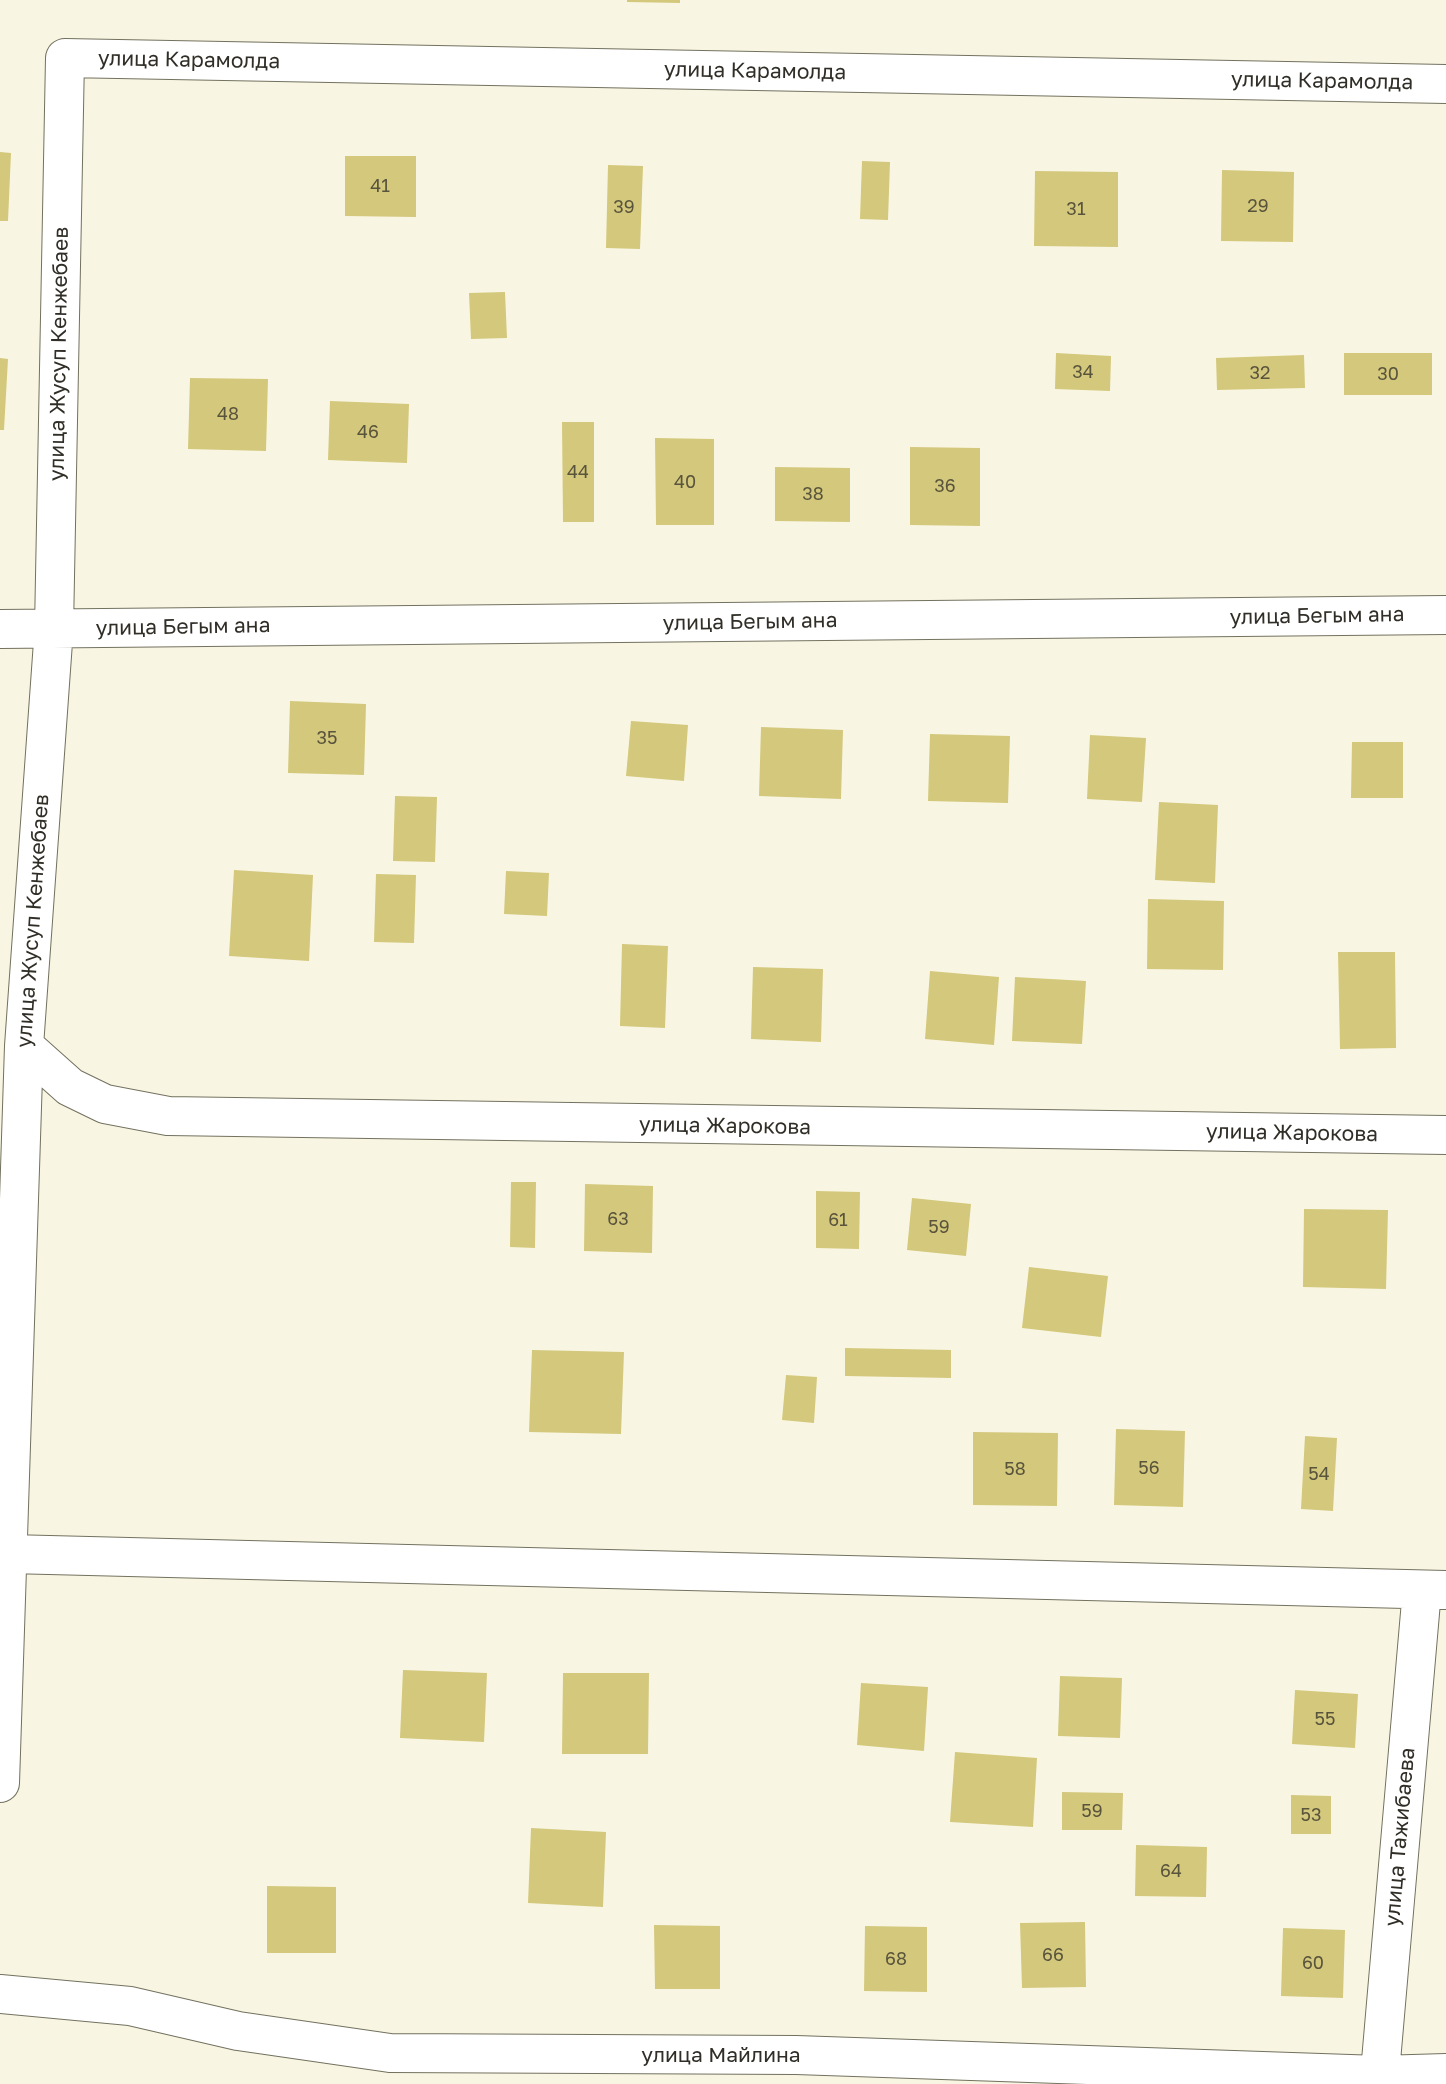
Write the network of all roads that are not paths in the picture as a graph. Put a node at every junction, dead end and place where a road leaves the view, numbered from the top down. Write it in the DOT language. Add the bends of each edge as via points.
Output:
graph roads {
  1 [pos="65,58"];
  2 [pos="1446,84"];
  3 [pos="1446,615"];
  4 [pos="54,628"];
  5 [pos="0,629"];
  6 [pos="24,1046"];
  7 [pos="1446,1135"];
  8 [pos="9,1553"];
  9 [pos="1434,1590"];
  10 [pos="0,1783"];
  11 [pos="0,1994"];
  12 [pos="1446,2073"];
  13 [pos="1379,2079"];
  1 -- 2 [label="street, улица Карамолда"];
  1 -- 4 [label="street, улица Жусуп Кенжебаев"];
  3 -- 4 [label="street, улица Бегым ана"];
  4 -- 5 [label="street, улица Бегым ана"];
  4 -- 6 [label="street, улица Жусуп Кенжебаев"];
  6 -- 7 [label="street, улица Жарокова" via="70,1087 105,1104 168,1116"];
  6 -- 8 [label="street, улица Жусуп Кенжебаев"];
  8 -- 9 [label="street"];
  8 -- 10 [label="street, улица Жусуп Кенжебаев"];
  9 -- 13 [label="street, улица Тажибаева"];
  11 -- 13 [label="street, улица Майлина" via="131,2006 238,2031 390,2053 796,2055"];
  12 -- 13 [label="street, улица Майлина"];
}
